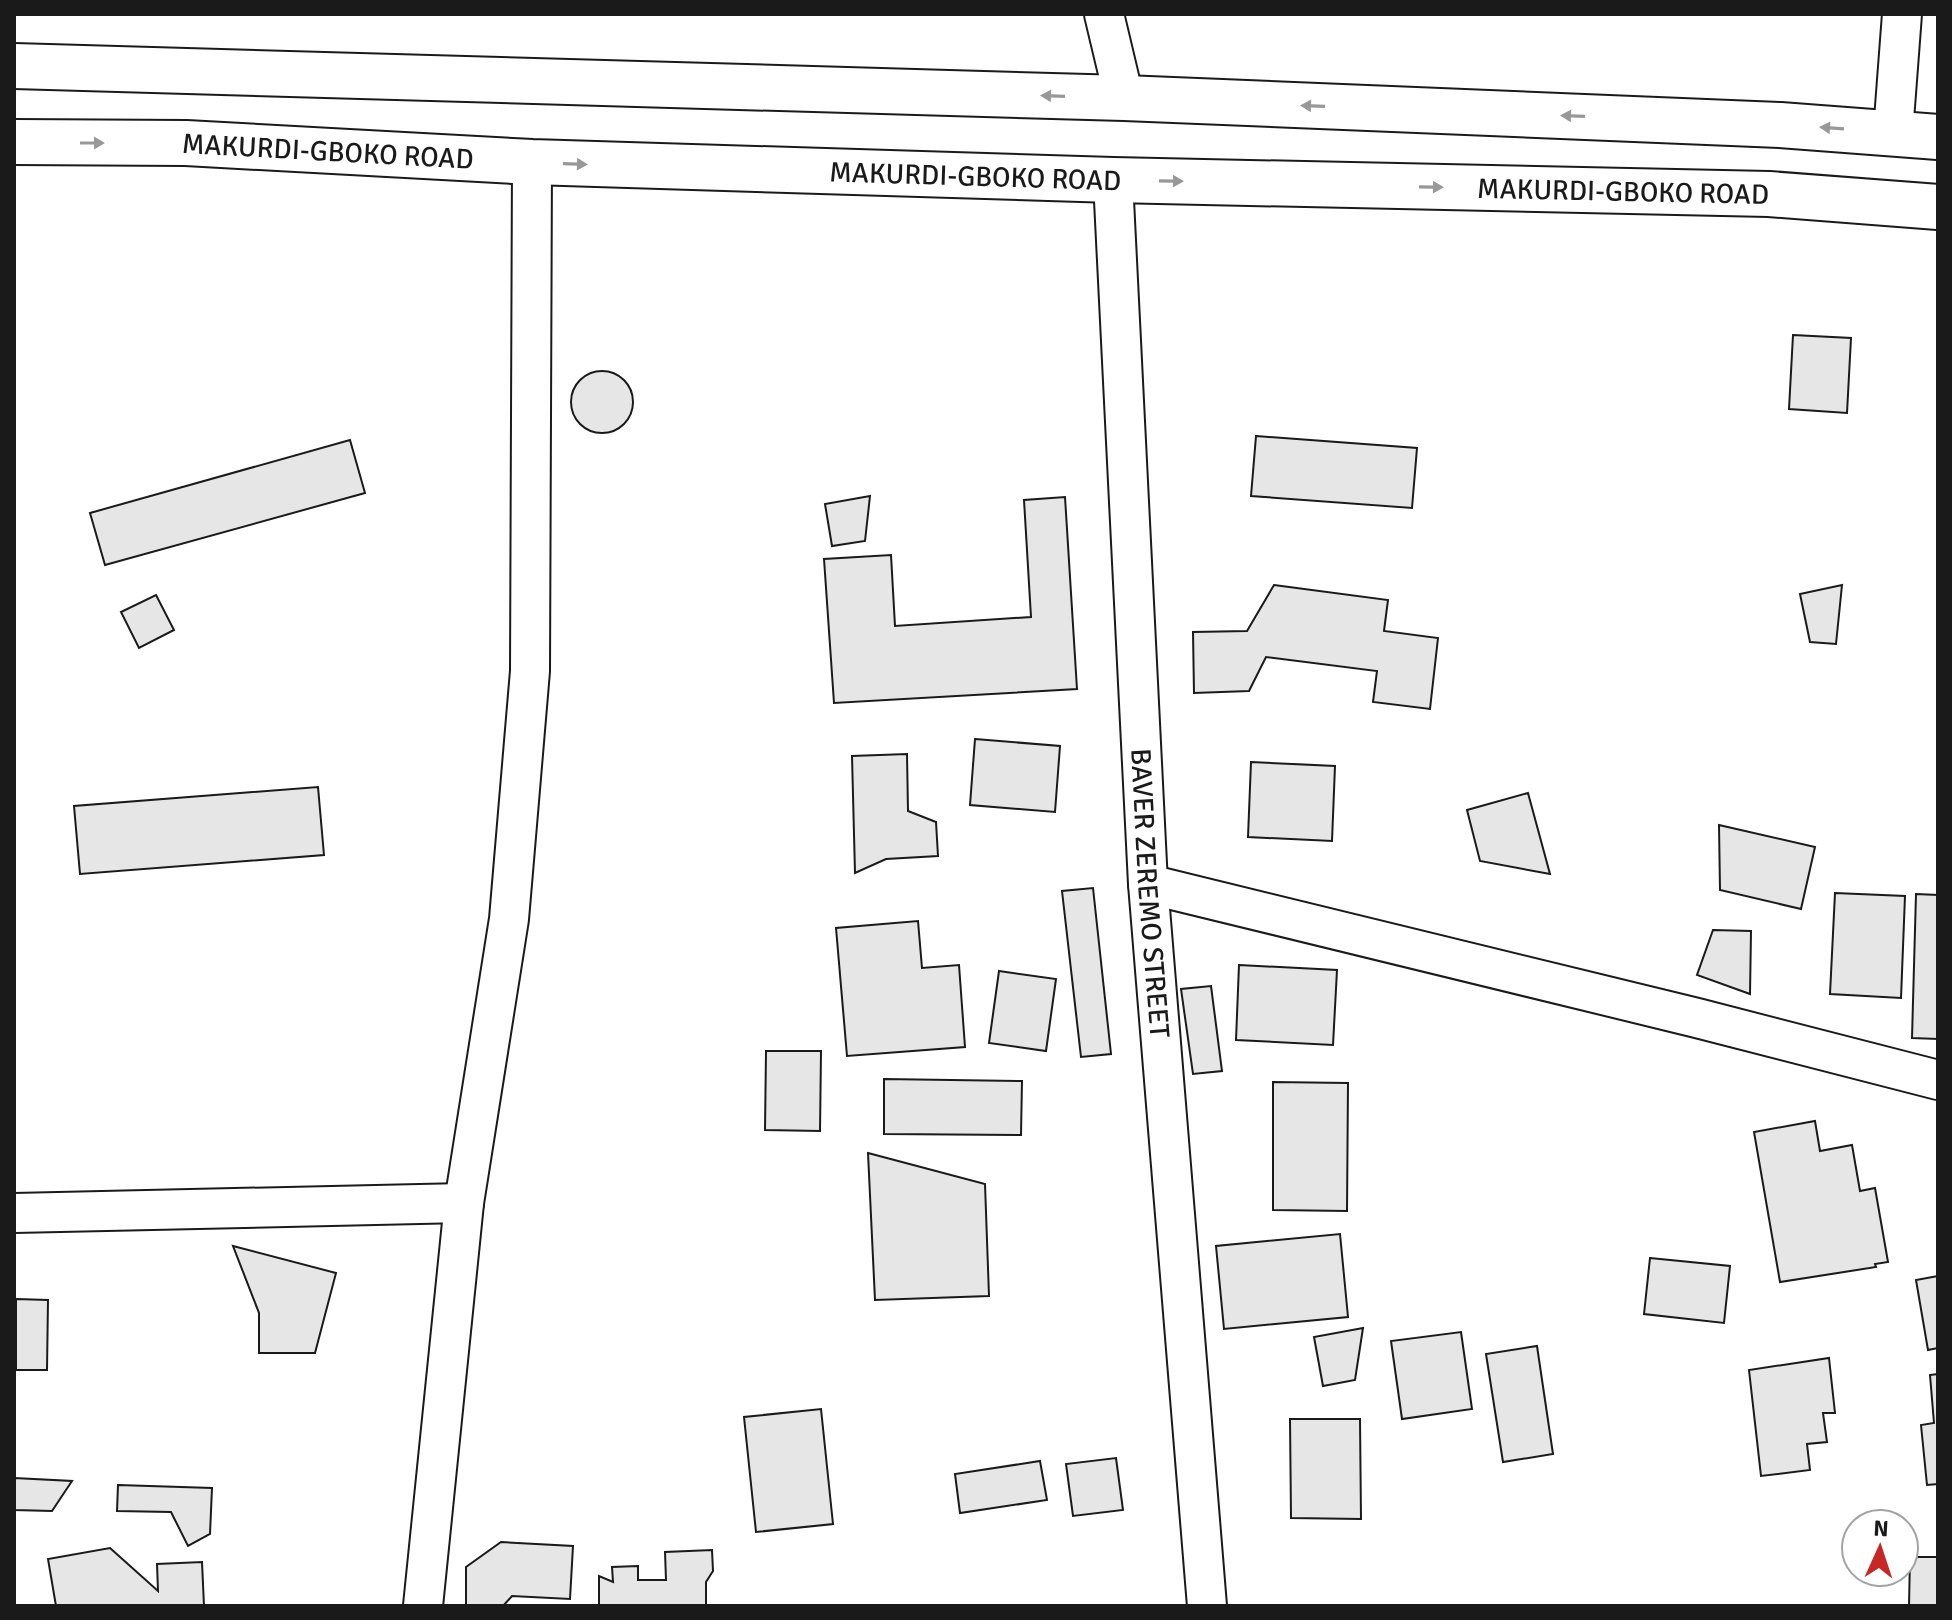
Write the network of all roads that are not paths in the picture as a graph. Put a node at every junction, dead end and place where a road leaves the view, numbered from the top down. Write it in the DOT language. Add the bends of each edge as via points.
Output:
graph roads {
  1 [pos="1104,14"];
  2 [pos="1902,14"];
  3 [pos="14,66"];
  4 [pos="1124,98"];
  5 [pos="1893,133"];
  6 [pos="1937,136"];
  7 [pos="14,142"];
  8 [pos="532,162"];
  9 [pos="1113,180"];
  10 [pos="1928,206"];
  11 [pos="1148,884"];
  12 [pos="1938,1080"];
  13 [pos="464,1203"];
  14 [pos="14,1213"];
  15 [pos="423,1606"];
  16 [pos="1207,1606"];
  1 -- 4 [label="street"];
  2 -- 5 [label="street"];
  4 -- 3 [label="main road, one-way"];
  5 -- 4 [label="main road, one-way"];
  5 -- 6 [label="main road"];
  6 -- 10 [label="main road"];
  7 -- 8 [label="main road, MAKURDI-GBOKO ROAD, one-way" via="186,143"];
  8 -- 9 [label="main road, MAKURDI-GBOKO ROAD, one-way"];
  8 -- 13 [label="street" via="530,671 509,919"];
  9 -- 10 [label="main road, MAKURDI-GBOKO ROAD, one-way" via="1769,194"];
  9 -- 11 [label="street, BAVER ZEREMO STREET"];
  11 -- 12 [label="street"];
  11 -- 16 [label="street, BAVER ZEREMO STREET"];
  13 -- 14 [label="street"];
  13 -- 15 [label="street"];
}
